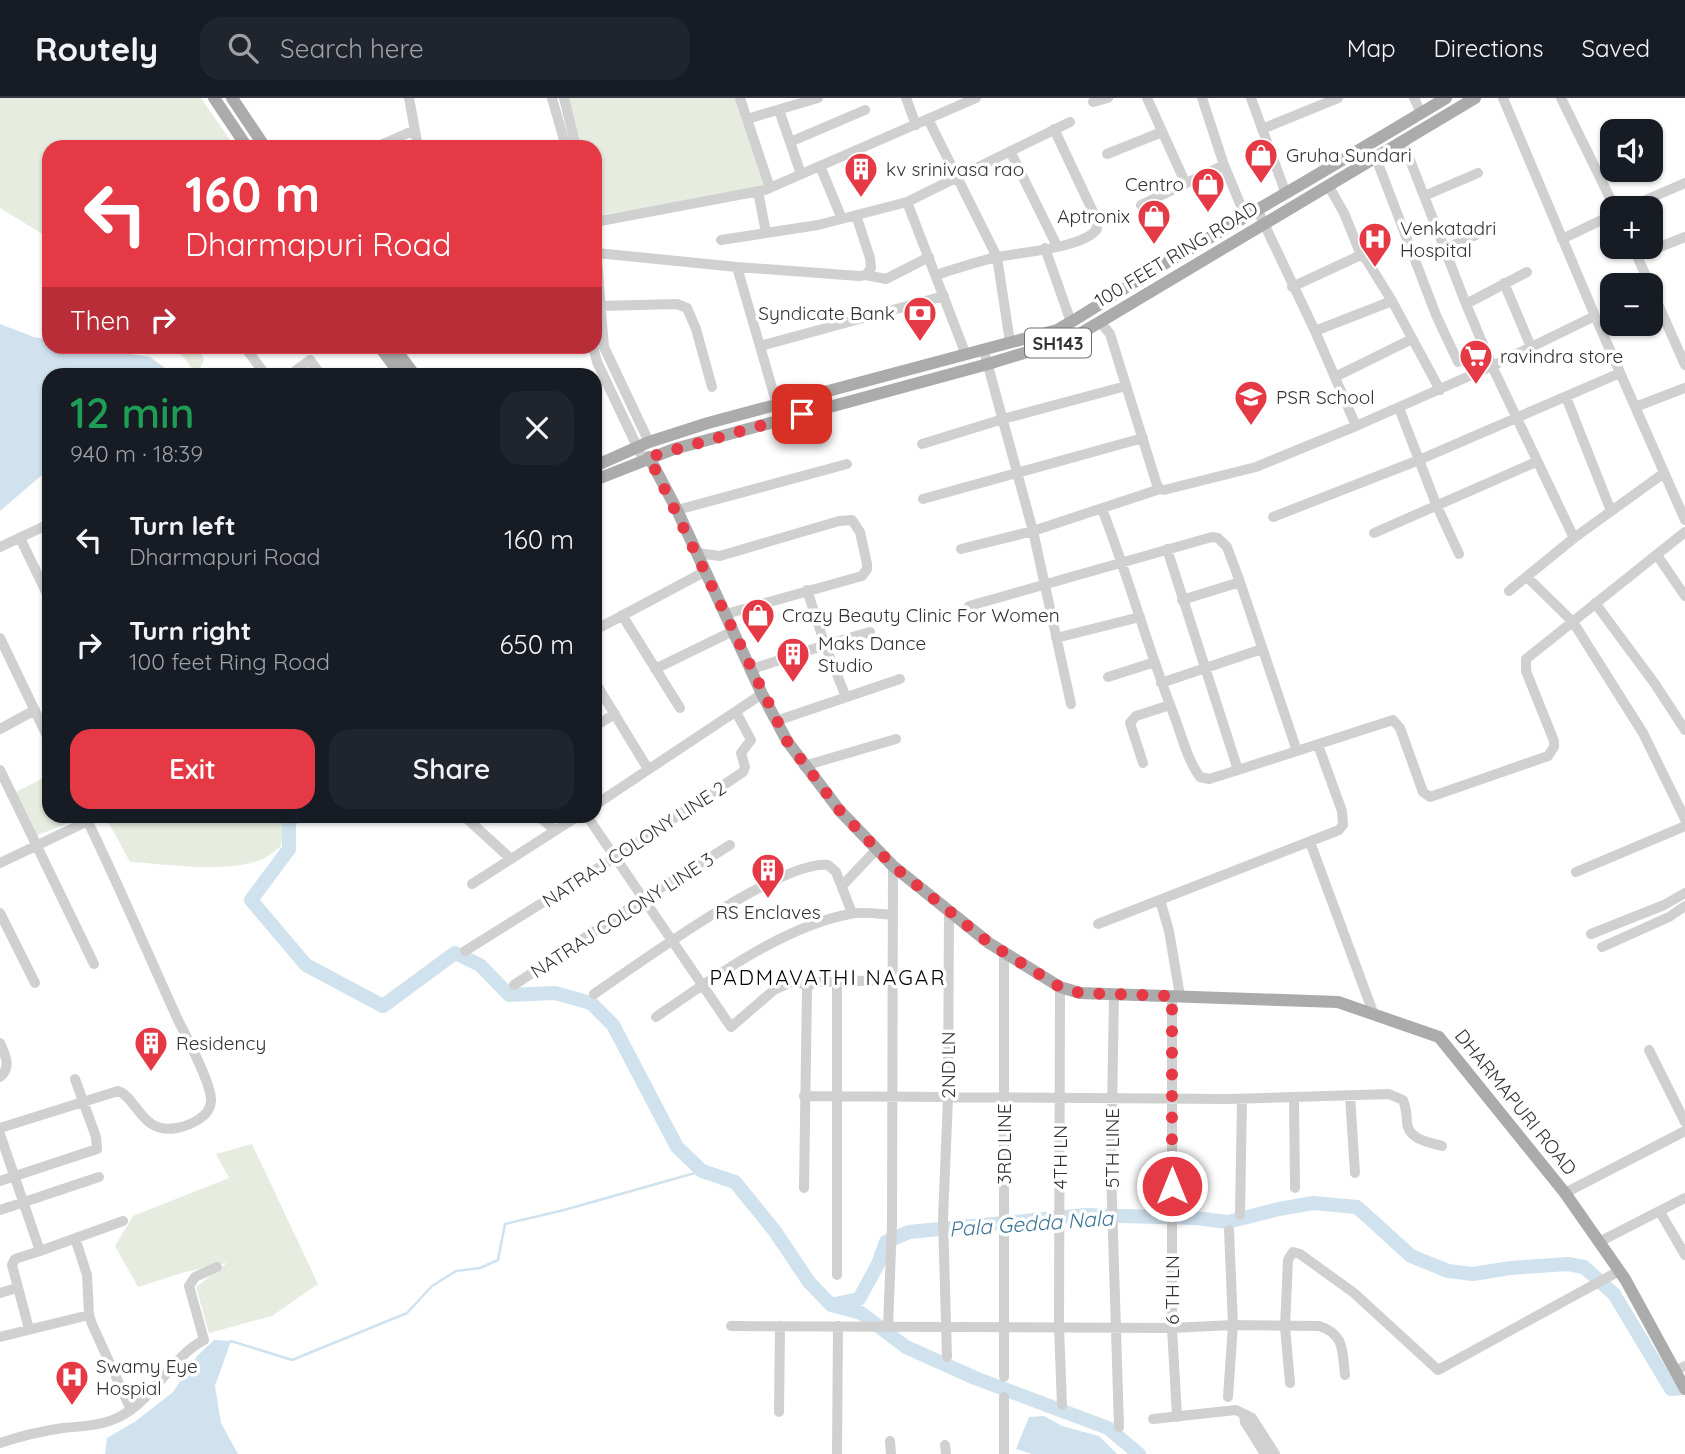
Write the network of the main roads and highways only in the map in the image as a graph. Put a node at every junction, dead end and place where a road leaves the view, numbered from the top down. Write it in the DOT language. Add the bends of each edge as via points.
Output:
graph roads {
  1 [pos="214,98"];
  2 [pos="232,98"];
  3 [pos="1446,98"];
  4 [pos="1475,98"];
  5 [pos="242,140"];
  6 [pos="260,140"];
  7 [pos="643,444"];
  8 [pos="649,457"];
  9 [pos="602,463"];
  10 [pos="602,477"];
  11 [pos="1680,1369"];
  12 [pos="1685,1389"];
  1 -- 5 [label="main road"];
  2 -- 6 [label="main road"];
  3 -- 7 [label="main road, 100 FEET RING ROAD / SH143" via="1057,330"];
  4 -- 8 [label="main road, 100 FEET RING ROAD / SH143" via="1073,338"];
  7 -- 8 [label="main road, DHARMAPURI ROAD"];
  7 -- 9 [label="main road, 100 FEET RING ROAD / SH143"];
  8 -- 10 [label="main road, 100 FEET RING ROAD / SH143"];
  8 -- 11 [label="main road, DHARMAPURI ROAD" via="776,721 840,811 893,866 1004,953 1060,987 1080,993 1338,1002 1439,1037 1565,1193"];
  11 -- 12 [label="main road, DHARMAPURI ROAD"];
}
